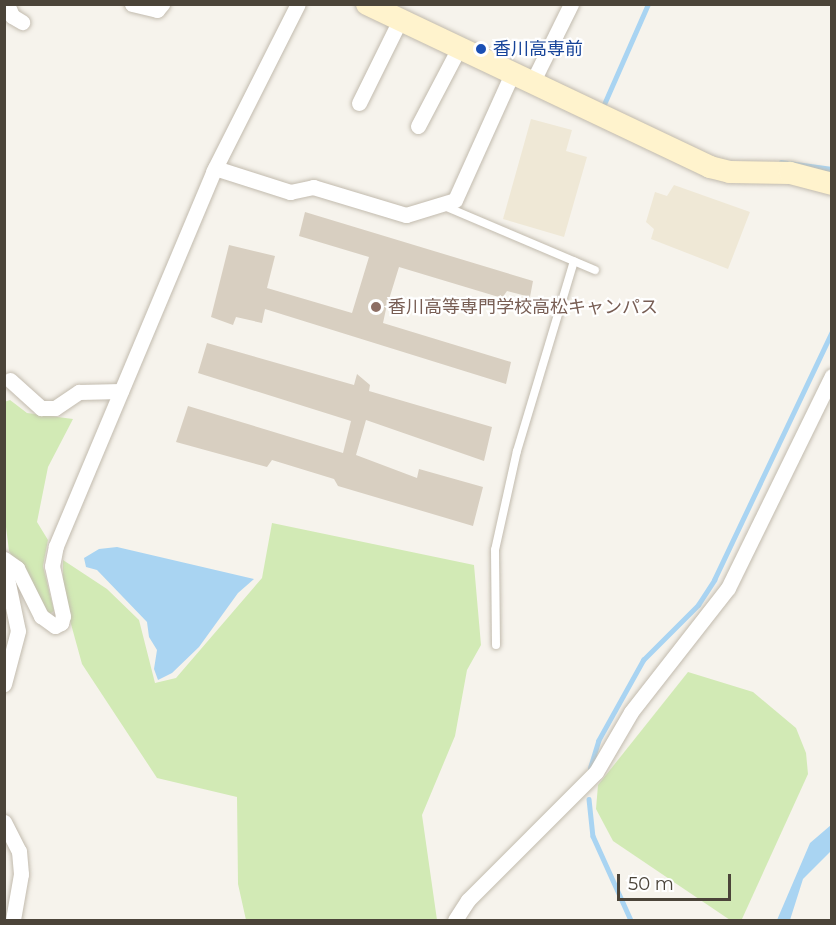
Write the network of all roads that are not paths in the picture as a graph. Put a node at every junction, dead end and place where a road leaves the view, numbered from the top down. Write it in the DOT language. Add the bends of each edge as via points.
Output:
graph roads {
  1 [pos="8,4"];
  2 [pos="132,4"];
  3 [pos="162,4"];
  4 [pos="298,4"];
  5 [pos="367,4"];
  6 [pos="571,4"];
  7 [pos="400,20"];
  8 [pos="22,22"];
  9 [pos="459,48"];
  10 [pos="522,78"];
  11 [pos="359,103"];
  12 [pos="418,126"];
  13 [pos="215,168"];
  14 [pos="831,184"];
  15 [pos="440,204"];
  16 [pos="574,261"];
  17 [pos="595,270"];
  18 [pos="831,376"];
  19 [pos="10,380"];
  20 [pos="121,391"];
  21 [pos="4,562"];
  22 [pos="495,645"];
  23 [pos="4,684"];
  24 [pos="4,822"];
  25 [pos="13,921"];
  26 [pos="455,921"];
  1 -- 8 [label="street" via="12,16"];
  2 -- 3 [label="street" via="158,10"];
  4 -- 13 [label="street"];
  5 -- 7 [label="street"];
  6 -- 10 [label="street"];
  7 -- 9 [label="street"];
  7 -- 11 [label="street"];
  9 -- 10 [label="street"];
  9 -- 12 [label="street"];
  10 -- 14 [label="street" via="710,167 730,172 790,173"];
  10 -- 15 [label="street" via="455,200"];
  13 -- 15 [label="street" via="290,192 313,187 406,215"];
  13 -- 20 [label="street"];
  15 -- 16 [label="lane"];
  16 -- 17 [label="lane"];
  16 -- 22 [label="lane" via="517,451 495,550"];
  18 -- 26 [label="street" via="728,588 631,712 596,772 468,900"];
  19 -- 20 [label="street" via="41,408 55,408 79,392"];
  20 -- 21 [label="street" via="56,546 52,566 63,616 61,623 55,626 41,616 17,568"];
  21 -- 23 [label="street" via="18,631"];
  24 -- 25 [label="street" via="19,851 21,874"];
}
